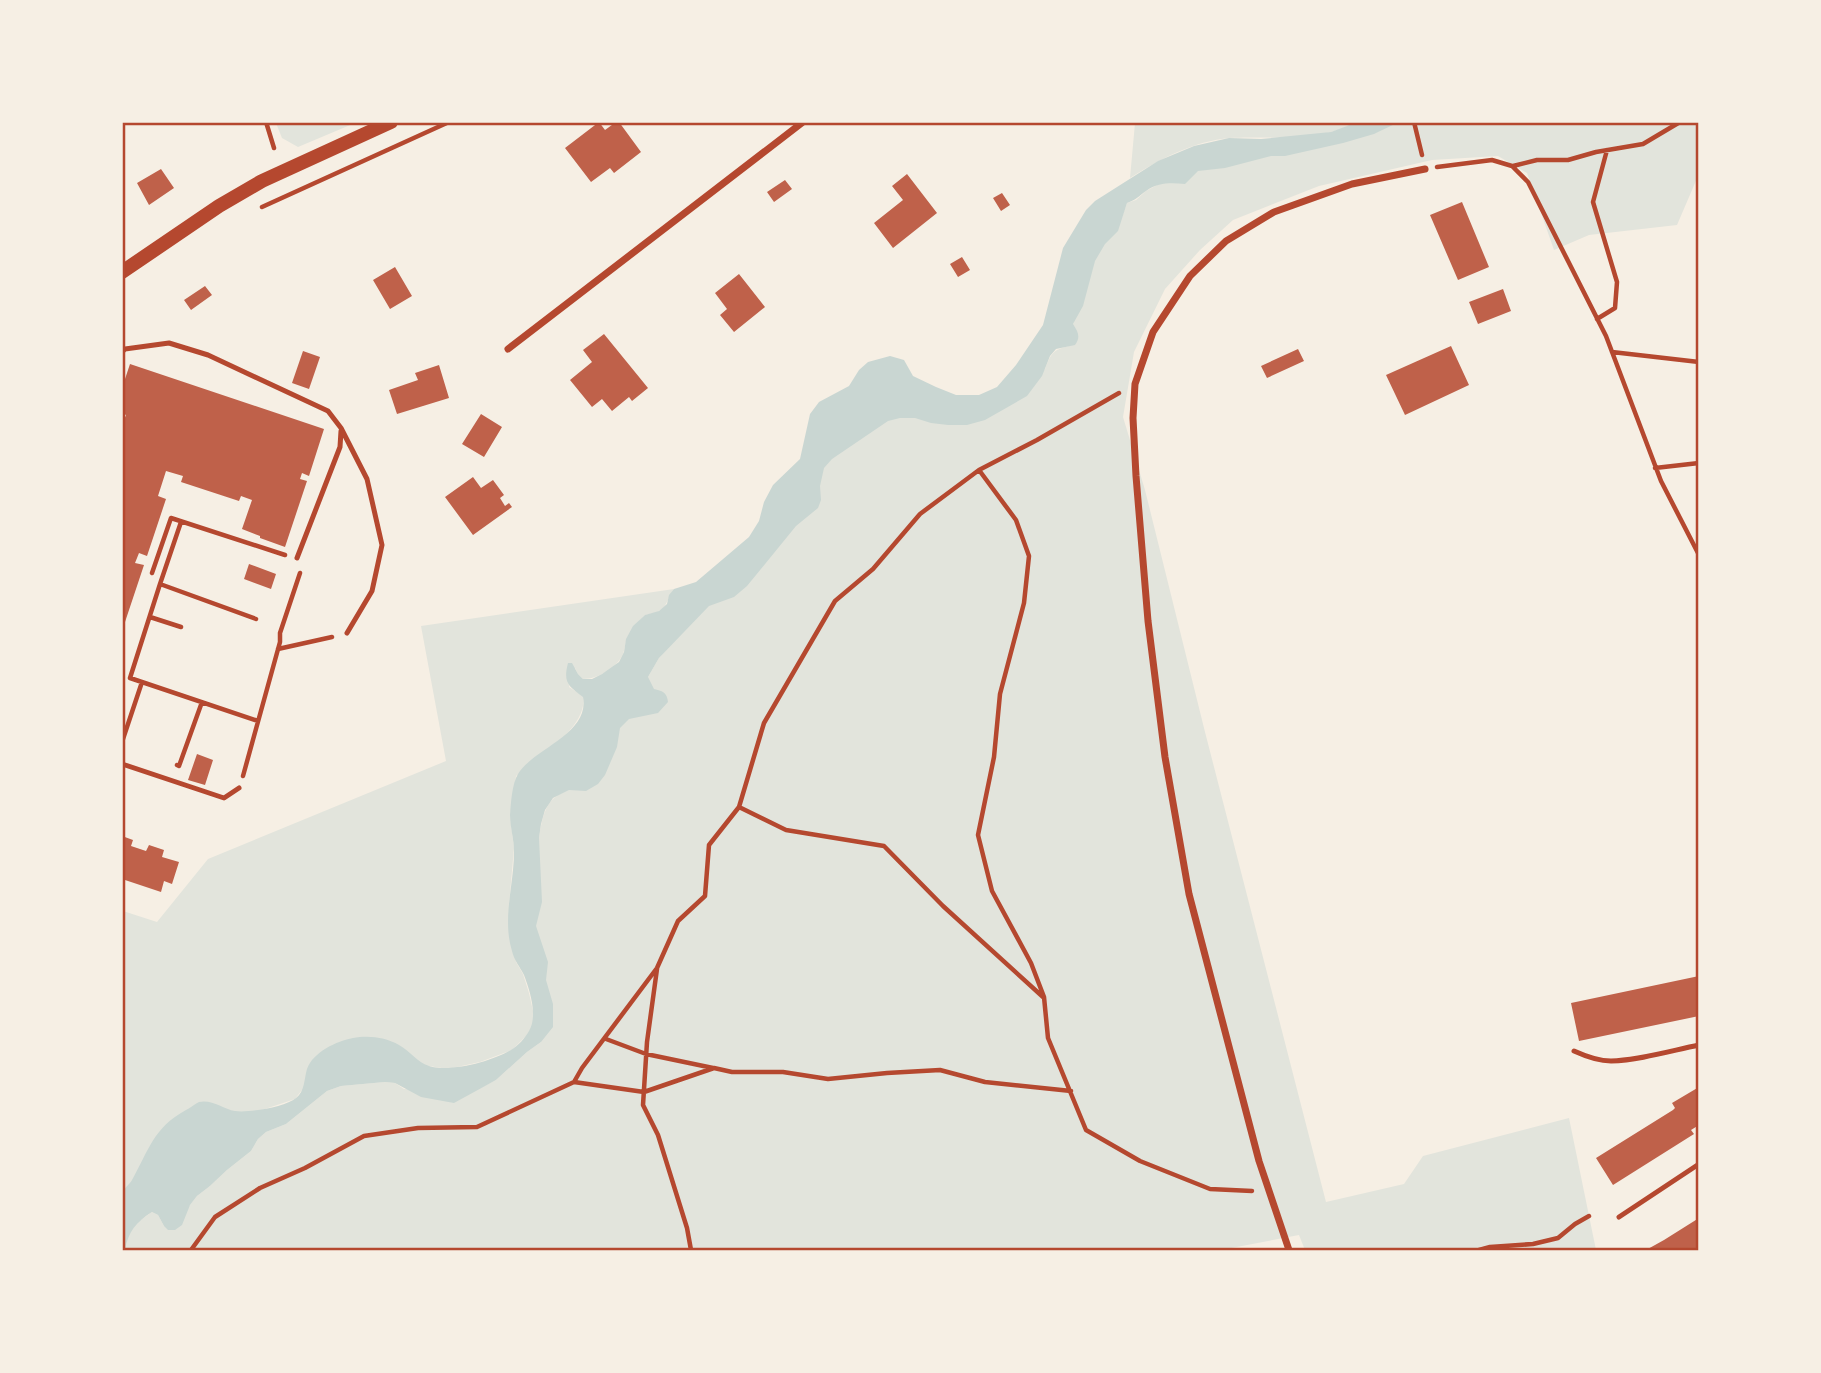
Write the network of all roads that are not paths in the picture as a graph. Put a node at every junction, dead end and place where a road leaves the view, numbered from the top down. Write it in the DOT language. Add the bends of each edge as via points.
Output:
graph roads {
  1 [pos="391,122"];
  2 [pos="803,122"];
  3 [pos="1425,169"];
  4 [pos="122,272"];
  5 [pos="508,349"];
  6 [pos="122,352"];
  7 [pos="341,428"];
  8 [pos="297,558"];
  9 [pos="347,633"];
  10 [pos="122,764"];
  11 [pos="239,788"];
  12 [pos="1699,1045"];
  13 [pos="1574,1051"];
  14 [pos="1699,1164"];
  15 [pos="1619,1217"];
  16 [pos="1289,1251"];
  1 -- 4 [label="main road" via="252,187"];
  2 -- 5 [label="street"];
  3 -- 16 [label="street" via="1352,184 1274,212 1226,241 1190,276 1153,332 1135,384 1133,418 1148,621 1189,894 1268,1192"];
  6 -- 7 [label="lane" via="169,343 208,355 328,411"];
  7 -- 8 [label="lane" via="340,447"];
  7 -- 9 [label="lane" via="367,480 382,545 372,591"];
  10 -- 11 [label="lane" via="224,798"];
  12 -- 13 [label="lane" via="1609,1061"];
  14 -- 15 [label="lane"];
}
